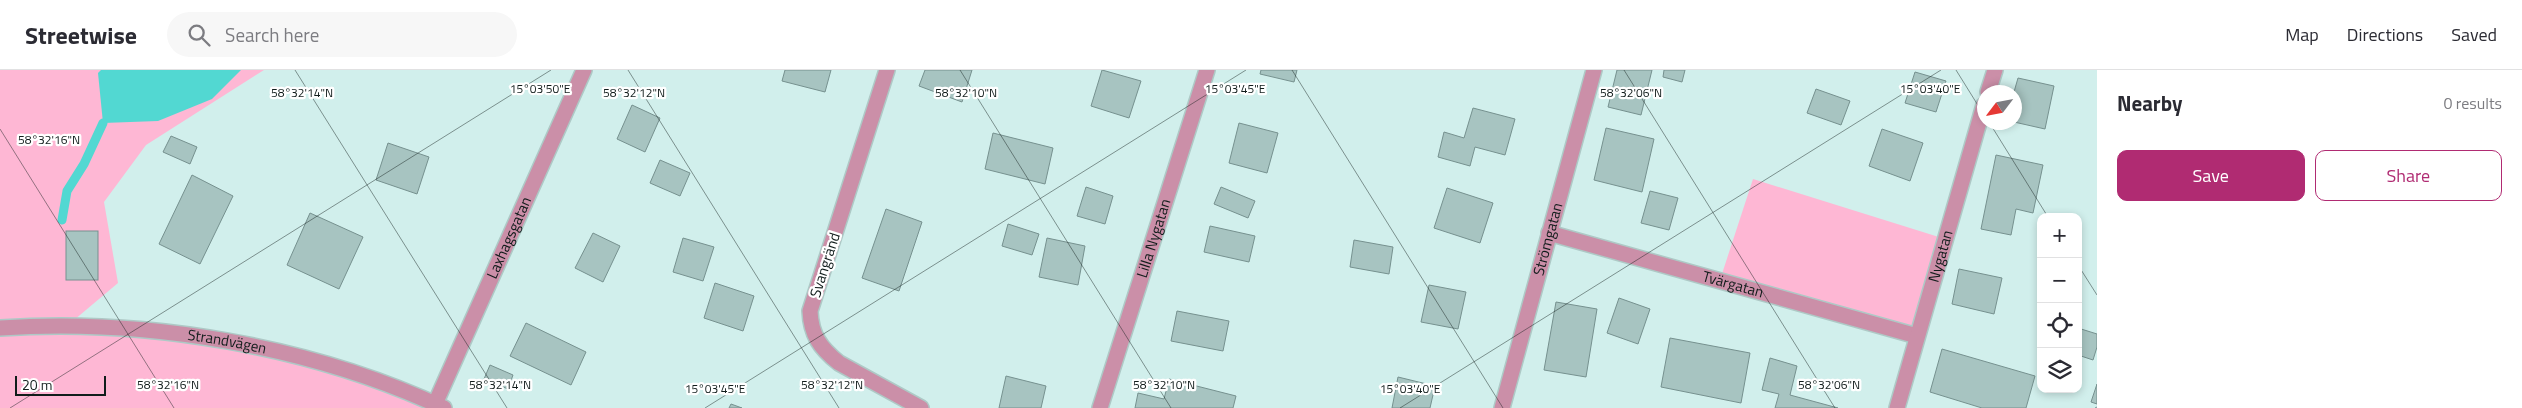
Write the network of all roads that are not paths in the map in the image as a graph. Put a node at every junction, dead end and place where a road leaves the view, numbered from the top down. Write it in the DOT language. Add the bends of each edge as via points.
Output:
graph roads {
  1 [pos="584,70"];
  2 [pos="887,70"];
  3 [pos="1208,70"];
  4 [pos="1594,70"];
  5 [pos="1995,70"];
  6 [pos="1990,85"];
  7 [pos="1977,129"];
  8 [pos="1549,233"];
  9 [pos="0,328"];
  10 [pos="1917,336"];
  11 [pos="440,406"];
  12 [pos="921,408"];
  13 [pos="1100,408"];
  14 [pos="1502,408"];
  15 [pos="1897,408"];
  1 -- 11 [label="street, Laxhagsgatan"];
  2 -- 12 [label="street, Svangränd" via="810,311 811,328 828,355 839,363"];
  3 -- 13 [label="street, Lilla Nygatan"];
  4 -- 8 [label="street, Strömgatan"];
  5 -- 6 [label="street"];
  7 -- 10 [label="street, Nygatan"];
  8 -- 10 [label="street, Tvärgatan"];
  8 -- 14 [label="street, Strömgatan"];
  9 -- 11 [label="street, Strandvägen" via="108,328 259,348 346,370"];
  10 -- 15 [label="street, Nygatan"];
}
